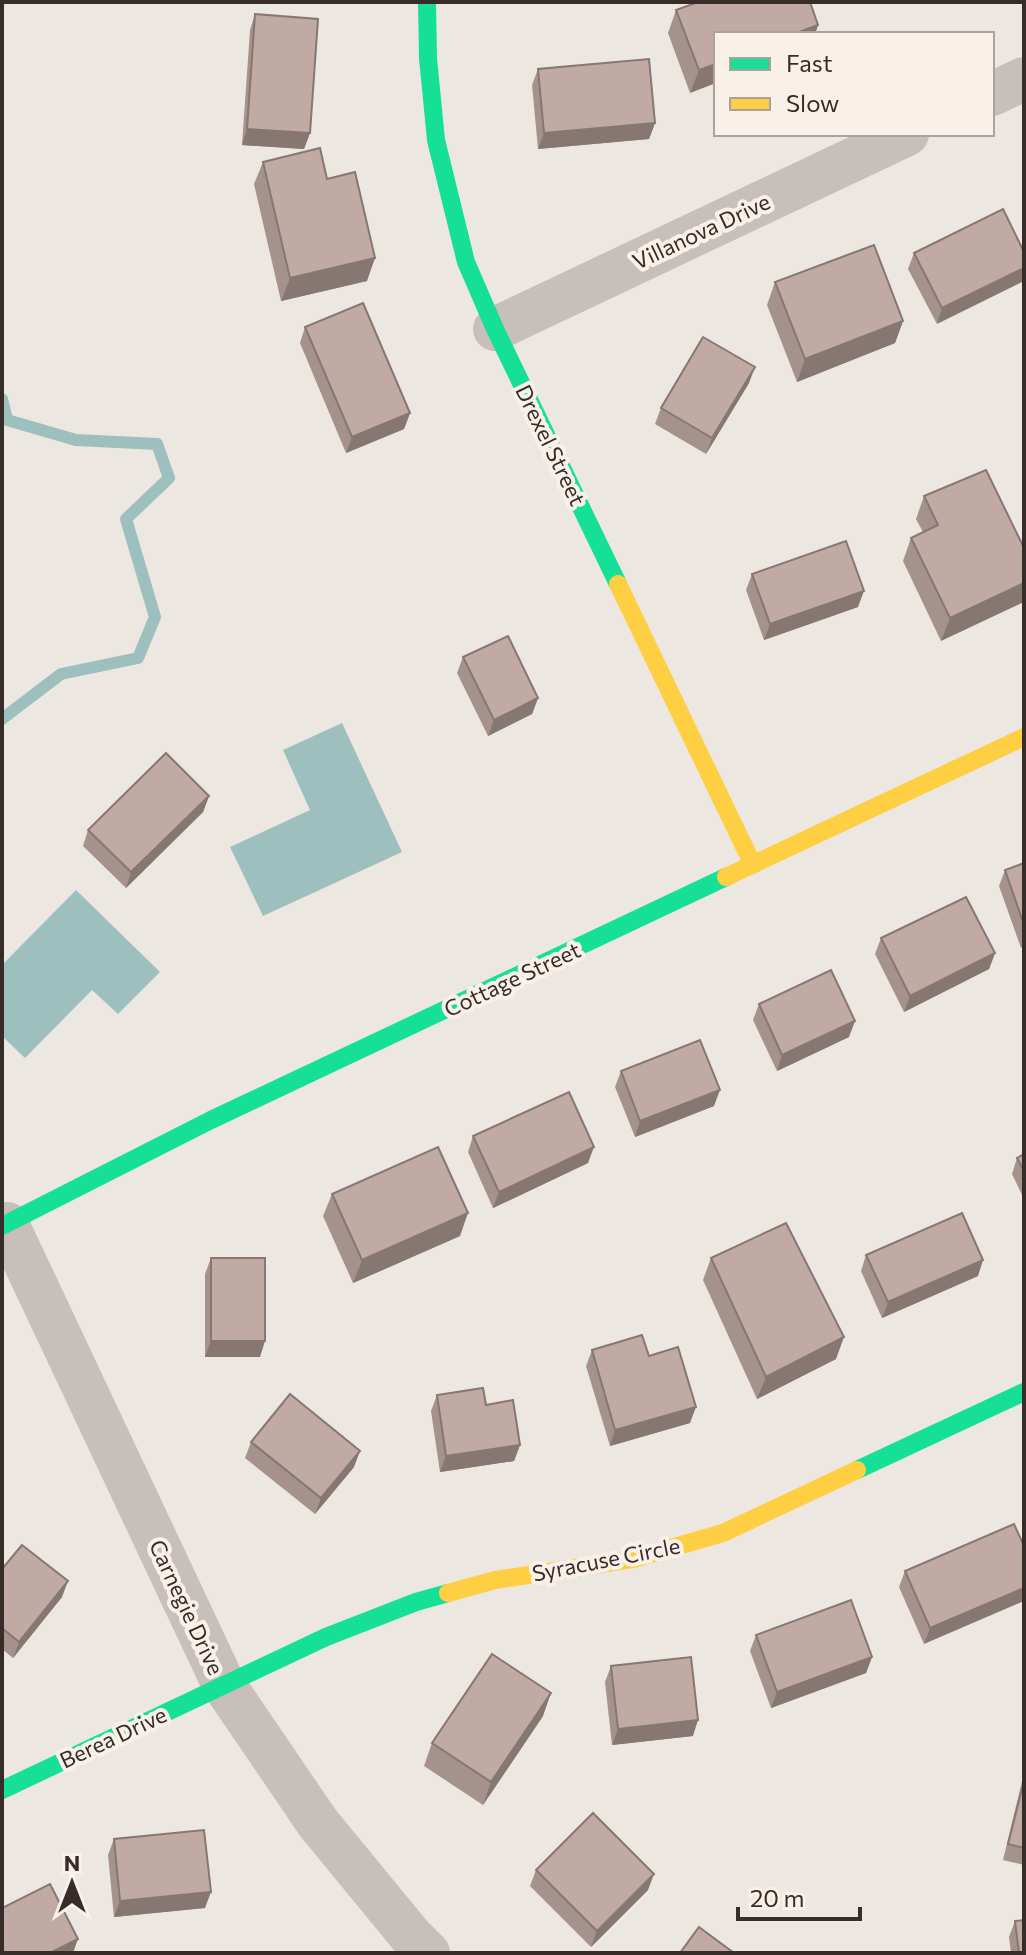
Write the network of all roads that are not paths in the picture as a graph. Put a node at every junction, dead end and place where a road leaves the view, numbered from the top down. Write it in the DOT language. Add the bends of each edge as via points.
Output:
graph roads {
  1 [pos="427,2"];
  2 [pos="1024,79"];
  3 [pos="994,93"];
  4 [pos="903,136"];
  5 [pos="495,329"];
  6 [pos="1024,737"];
  7 [pos="753,865"];
  8 [pos="4,1225"];
  9 [pos="1024,1392"];
  10 [pos="224,1685"];
  11 [pos="2,1790"];
  12 [pos="428,1953"];
  1 -- 5 [label="street, Drexel Street" via="436,140 466,262"];
  2 -- 3 [label="street"];
  4 -- 5 [label="street, Villanova Drive"];
  5 -- 7 [label="street, Drexel Street"];
  6 -- 7 [label="street, Cottage Street"];
  7 -- 8 [label="street, Cottage Street" via="211,1120"];
  8 -- 10 [label="street, Carnegie Drive"];
  9 -- 10 [label="street, Syracuse Circle" via="723,1533 633,1559 495,1580 416,1602"];
  10 -- 11 [label="street, Berea Drive"];
  10 -- 12 [label="street, Carnegie Drive" via="318,1823"];
}
